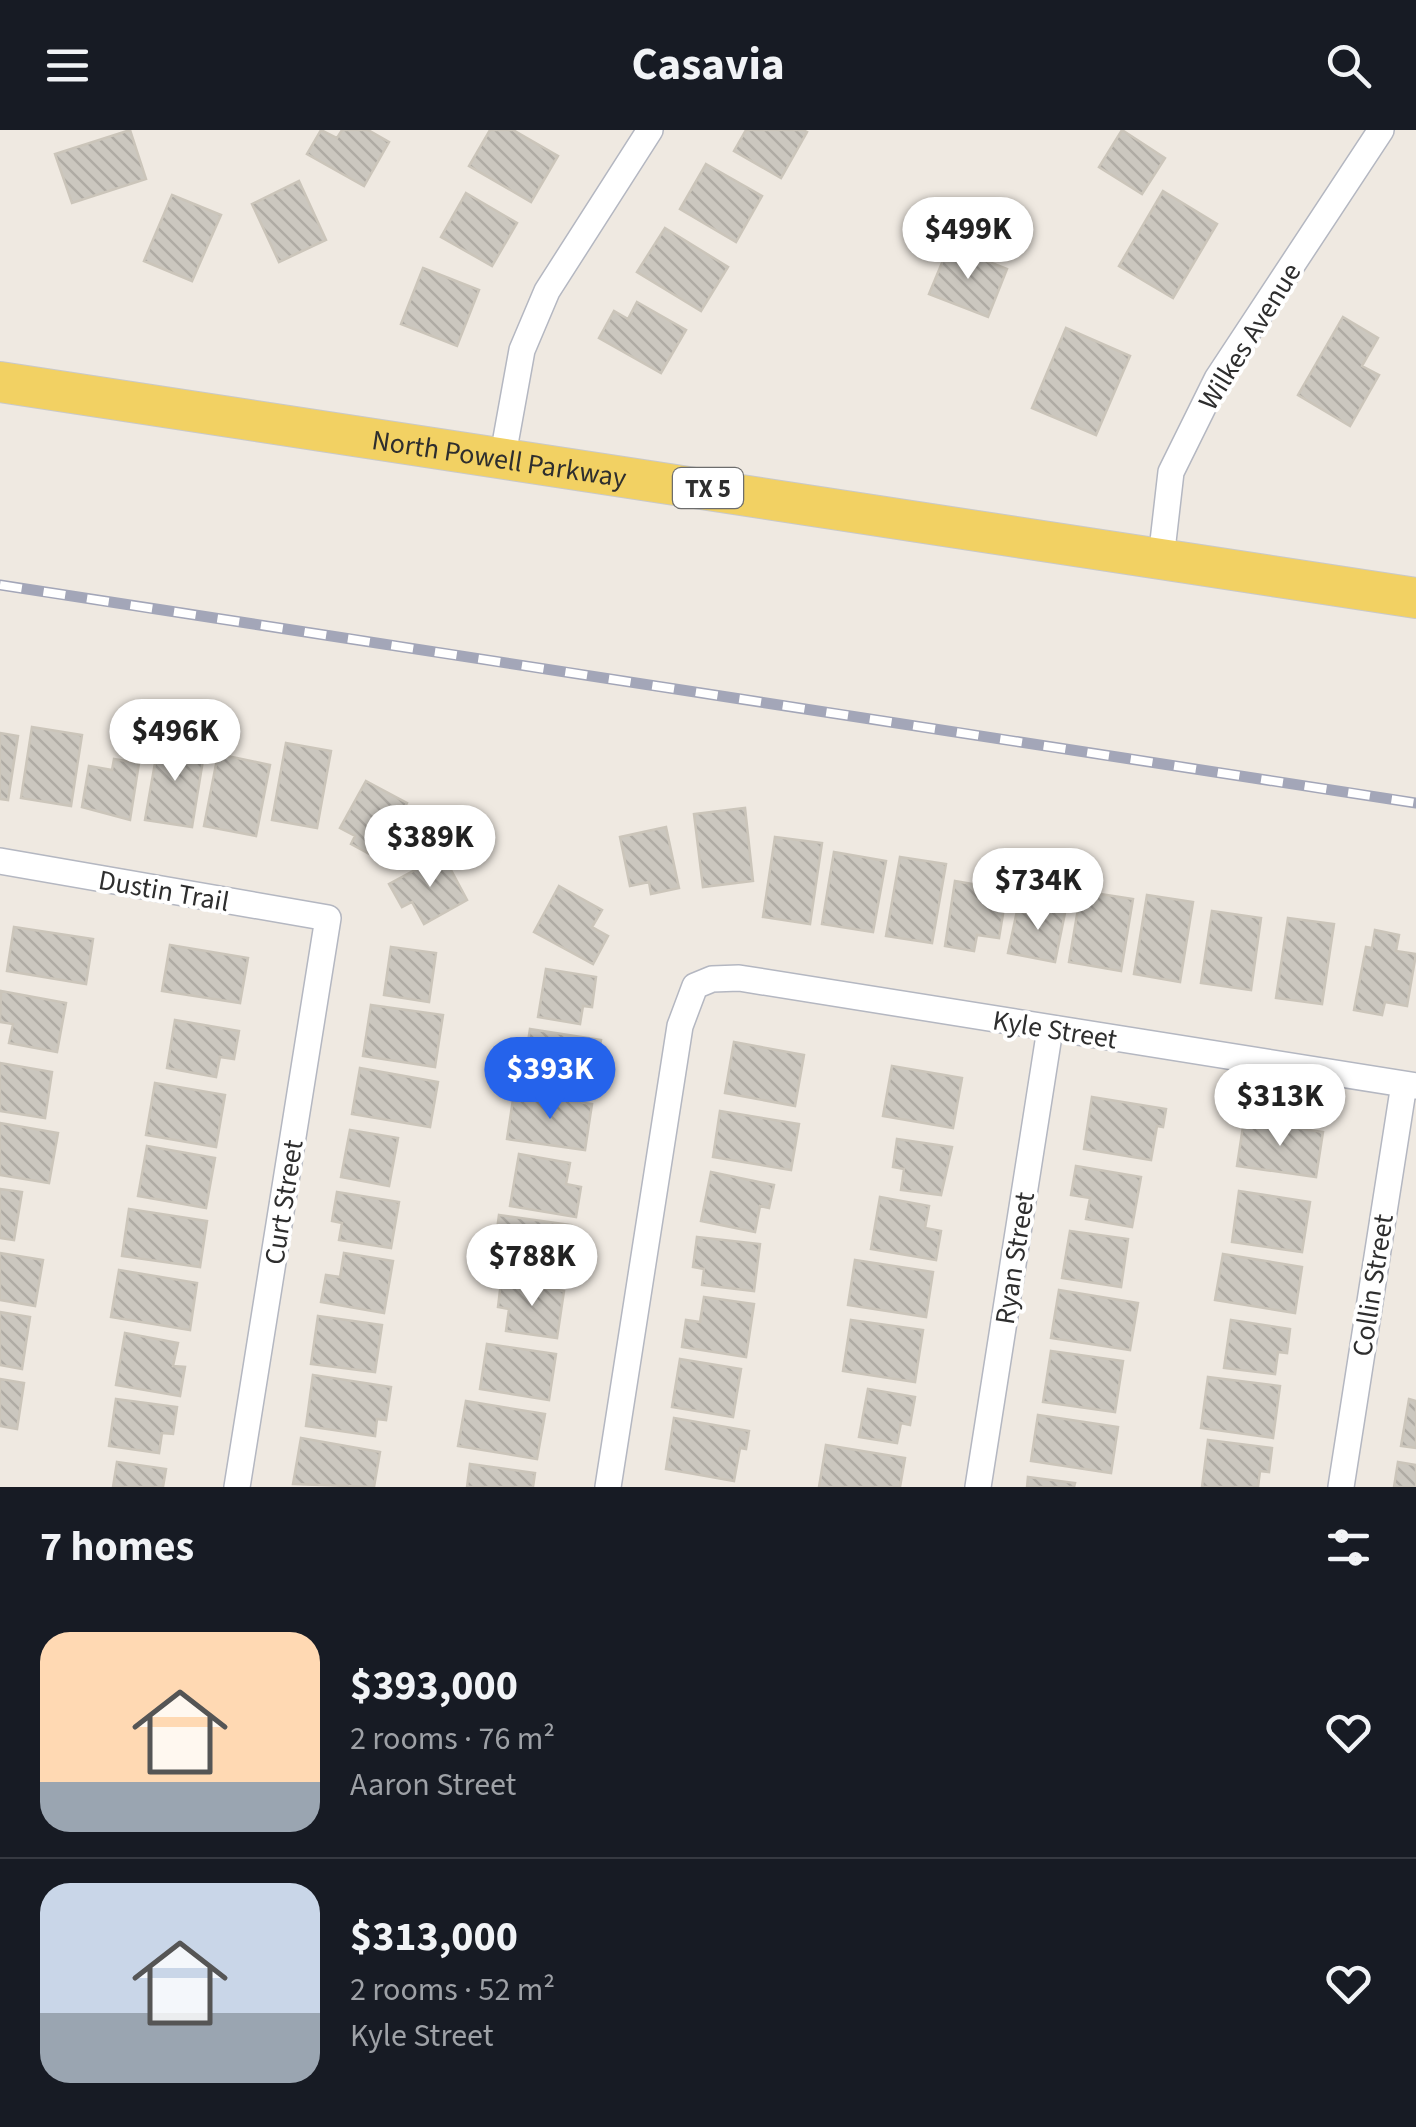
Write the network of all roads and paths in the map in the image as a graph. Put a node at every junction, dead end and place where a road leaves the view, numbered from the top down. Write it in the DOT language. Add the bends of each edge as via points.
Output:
graph roads {
  1 [pos="650,130"];
  2 [pos="1380,130"];
  3 [pos="0,382"];
  4 [pos="503,456"];
  5 [pos="1161,559"];
  6 [pos="1416,598"];
  7 [pos="0,862"];
  8 [pos="328,918"];
  9 [pos="1050,1029"];
  10 [pos="1410,1085"];
  11 [pos="238,1487"];
  12 [pos="608,1487"];
  13 [pos="978,1487"];
  14 [pos="1341,1487"];
  1 -- 4 [label="street" via="547,291 522,350"];
  2 -- 5 [label="street, Wilkes Avenue" via="1217,380 1171,472"];
  3 -- 4 [label="main road, North Powell Parkway / TX 5"];
  4 -- 5 [label="main road, North Powell Parkway / TX 5"];
  5 -- 6 [label="main road, North Powell Parkway / TX 5"];
  7 -- 8 [label="street, Dustin Trail"];
  8 -- 11 [label="street, Curt Street"];
  9 -- 10 [label="street, Kyle Street"];
  9 -- 12 [label="street, Kyle Street" via="739,978 695,986 680,1026"];
  9 -- 13 [label="street, Ryan Street"];
  10 -- 14 [label="street, Collin Street"];
}
